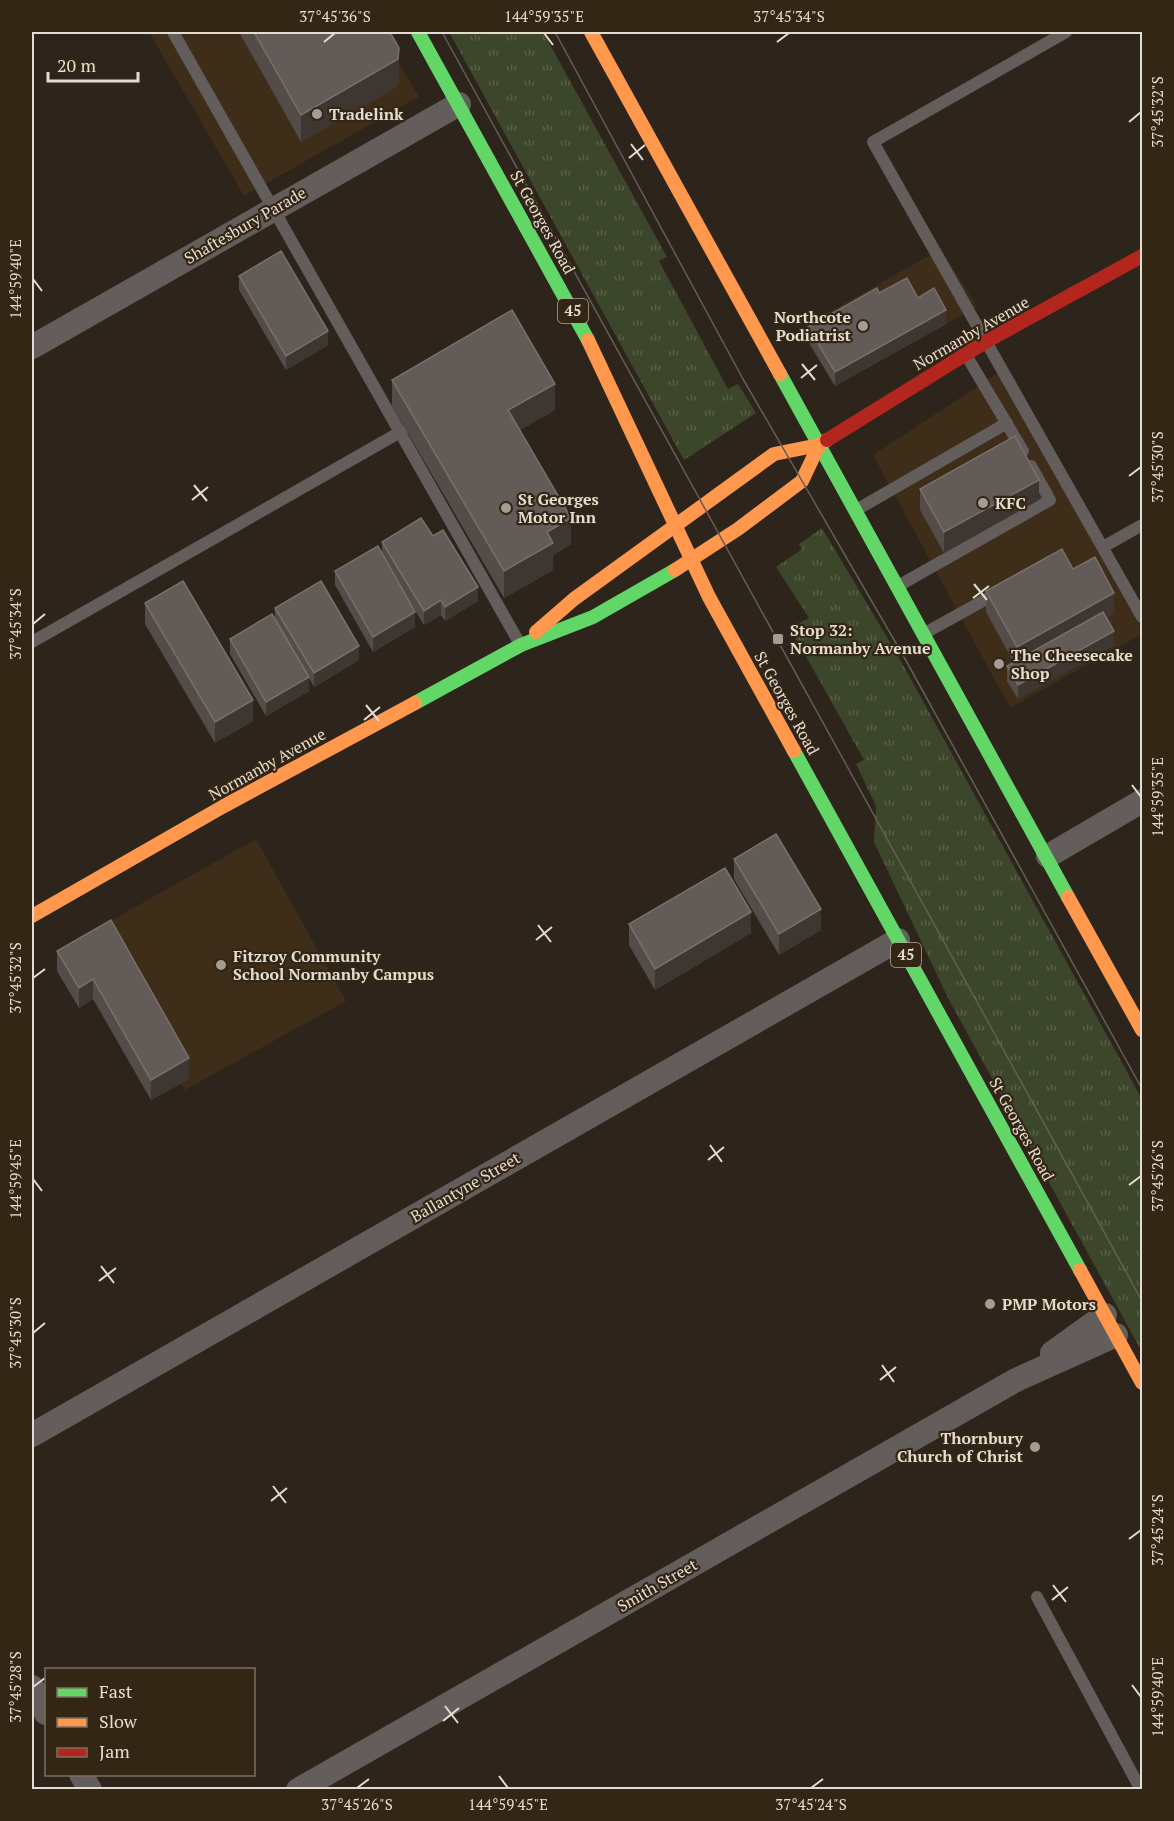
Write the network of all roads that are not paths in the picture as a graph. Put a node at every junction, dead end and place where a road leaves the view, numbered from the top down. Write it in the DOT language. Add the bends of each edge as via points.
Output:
graph roads {
  1 [pos="173,32"];
  2 [pos="418,32"];
  3 [pos="591,32"];
  4 [pos="1066,32"];
  5 [pos="459,104"];
  6 [pos="275,207"];
  7 [pos="1143,256"];
  8 [pos="987,341"];
  9 [pos="32,347"];
  10 [pos="965,354"];
  11 [pos="1008,423"];
  12 [pos="402,431"];
  13 [pos="819,445"];
  14 [pos="856,510"];
  15 [pos="674,525"];
  16 [pos="1143,525"];
  17 [pos="1103,547"];
  18 [pos="690,560"];
  19 [pos="898,586"];
  20 [pos="1006,588"];
  21 [pos="1143,617"];
  22 [pos="924,633"];
  23 [pos="32,642"];
  24 [pos="521,645"];
  25 [pos="1143,801"];
  26 [pos="1048,856"];
  27 [pos="32,916"];
  28 [pos="898,940"];
  29 [pos="1143,1030"];
  30 [pos="1111,1325"];
  31 [pos="1143,1383"];
  32 [pos="32,1435"];
  33 [pos="1037,1597"];
  34 [pos="32,1687"];
  35 [pos="45,1711"];
  36 [pos="82,1776"];
  37 [pos="90,1790"];
  38 [pos="298,1790"];
  39 [pos="1141,1790"];
  1 -- 6 [label="lane"];
  2 -- 5 [label="main road, St Georges Road / 45"];
  3 -- 13 [label="main road"];
  4 -- 8 [label="lane" via="873,142"];
  5 -- 6 [label="street, Shaftesbury Parade"];
  5 -- 15 [label="main road, St Georges Road / 45" via="598,358"];
  6 -- 9 [label="street, Shaftesbury Parade"];
  6 -- 12 [label="lane"];
  7 -- 8 [label="main road, Normanby Avenue"];
  8 -- 10 [label="main road, Normanby Avenue"];
  8 -- 17 [label="lane"];
  10 -- 11 [label="lane"];
  10 -- 13 [label="main road, Normanby Avenue"];
  11 -- 14 [label="lane"];
  11 -- 19 [label="lane" via="1050,500"];
  12 -- 23 [label="lane"];
  12 -- 24 [label="lane"];
  13 -- 14 [label="main road"];
  13 -- 15 [label="main road, Normanby Avenue" via="774,454"];
  13 -- 18 [label="main road, Normanby Avenue" via="802,481"];
  14 -- 19 [label="main road"];
  15 -- 18 [label="main road, St Georges Road / 45"];
  15 -- 24 [label="main road, Normanby Avenue" via="573,598"];
  16 -- 17 [label="lane"];
  17 -- 21 [label="lane"];
  18 -- 24 [label="main road, Normanby Avenue" via="593,617"];
  18 -- 28 [label="main road, St Georges Road / 45"];
  19 -- 22 [label="main road"];
  20 -- 22 [label="lane"];
  22 -- 26 [label="main road"];
  24 -- 27 [label="main road, Normanby Avenue" via="224,806"];
  25 -- 26 [label="street"];
  26 -- 29 [label="main road"];
  28 -- 30 [label="main road, St Georges Road / 45"];
  28 -- 32 [label="street, Ballantyne Street"];
  30 -- 31 [label="main road, St Georges Road / 45"];
  30 -- 38 [label="street, Smith Street"];
  33 -- 39 [label="lane"];
  34 -- 35 [label="street"];
  36 -- 37 [label="street"];
}
